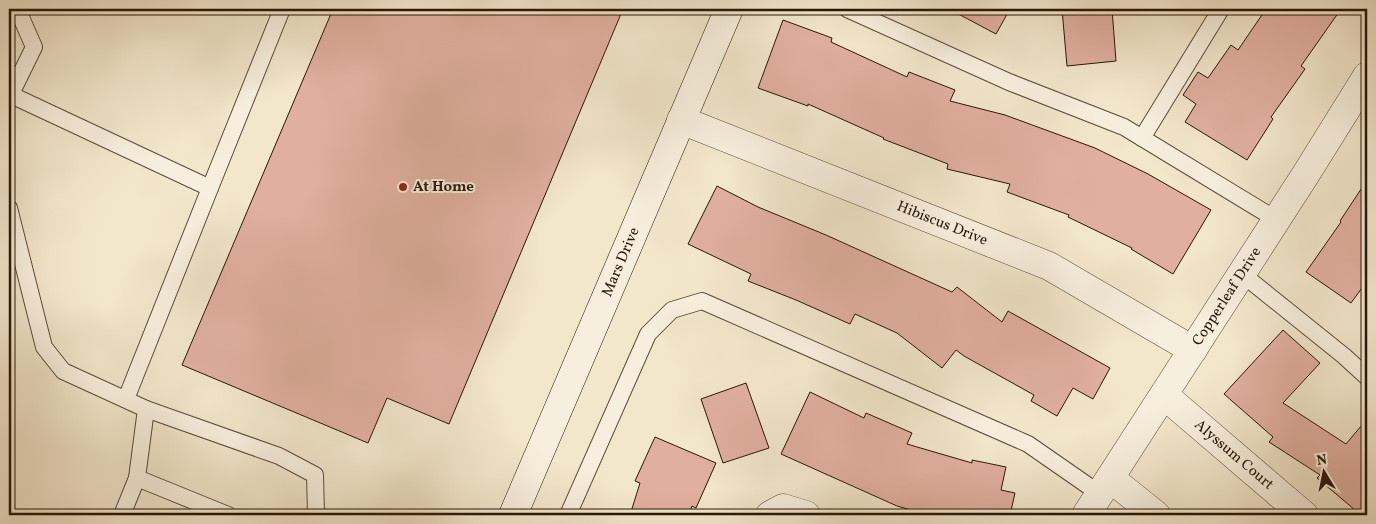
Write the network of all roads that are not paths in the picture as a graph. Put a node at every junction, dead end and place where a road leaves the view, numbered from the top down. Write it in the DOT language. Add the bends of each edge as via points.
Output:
graph roads {
  1 [pos="9,9"];
  2 [pos="282,9"];
  3 [pos="728,9"];
  4 [pos="847,9"];
  5 [pos="1221,9"];
  6 [pos="1367,76"];
  7 [pos="9,95"];
  8 [pos="681,120"];
  9 [pos="1142,138"];
  10 [pos="210,188"];
  11 [pos="9,208"];
  12 [pos="1277,220"];
  13 [pos="1242,274"];
  14 [pos="1193,350"];
  15 [pos="1367,377"];
  16 [pos="1164,394"];
  17 [pos="126,399"];
  18 [pos="146,409"];
  19 [pos="137,478"];
  20 [pos="1099,496"];
  21 [pos="122,515"];
  22 [pos="228,515"];
  23 [pos="314,515"];
  24 [pos="513,515"];
  25 [pos="568,515"];
  26 [pos="770,515"];
  27 [pos="806,515"];
  28 [pos="1156,515"];
  29 [pos="1304,515"];
  1 -- 7 [label="lane" via="20,15 34,47"];
  2 -- 10 [label="lane"];
  3 -- 8 [label="street, Mars Drive"];
  4 -- 9 [label="lane" via="1010,82 1124,127"];
  5 -- 9 [label="lane"];
  6 -- 12 [label="street, Copperleaf Drive"];
  7 -- 10 [label="lane"];
  8 -- 14 [label="street, Hibiscus Drive" via="1049,266"];
  8 -- 24 [label="street, Mars Drive"];
  9 -- 12 [label="lane"];
  10 -- 17 [label="lane"];
  11 -- 17 [label="lane" via="44,347 63,371"];
  12 -- 13 [label="street, Copperleaf Drive"];
  13 -- 14 [label="street, Copperleaf Drive"];
  13 -- 15 [label="lane"];
  14 -- 16 [label="street, Copperleaf Drive"];
  16 -- 20 [label="street, Copperleaf Drive"];
  16 -- 29 [label="street, Alyssum Court"];
  17 -- 18 [label="lane"];
  18 -- 19 [label="lane"];
  18 -- 23 [label="lane" via="279,456 315,475"];
  19 -- 21 [label="lane"];
  19 -- 22 [label="lane"];
  20 -- 25 [label="lane" via="1028,444 702,301 672,310 648,334"];
  20 -- 28 [label="street"];
  26 -- 27 [label="street" via="784,508"];
}
